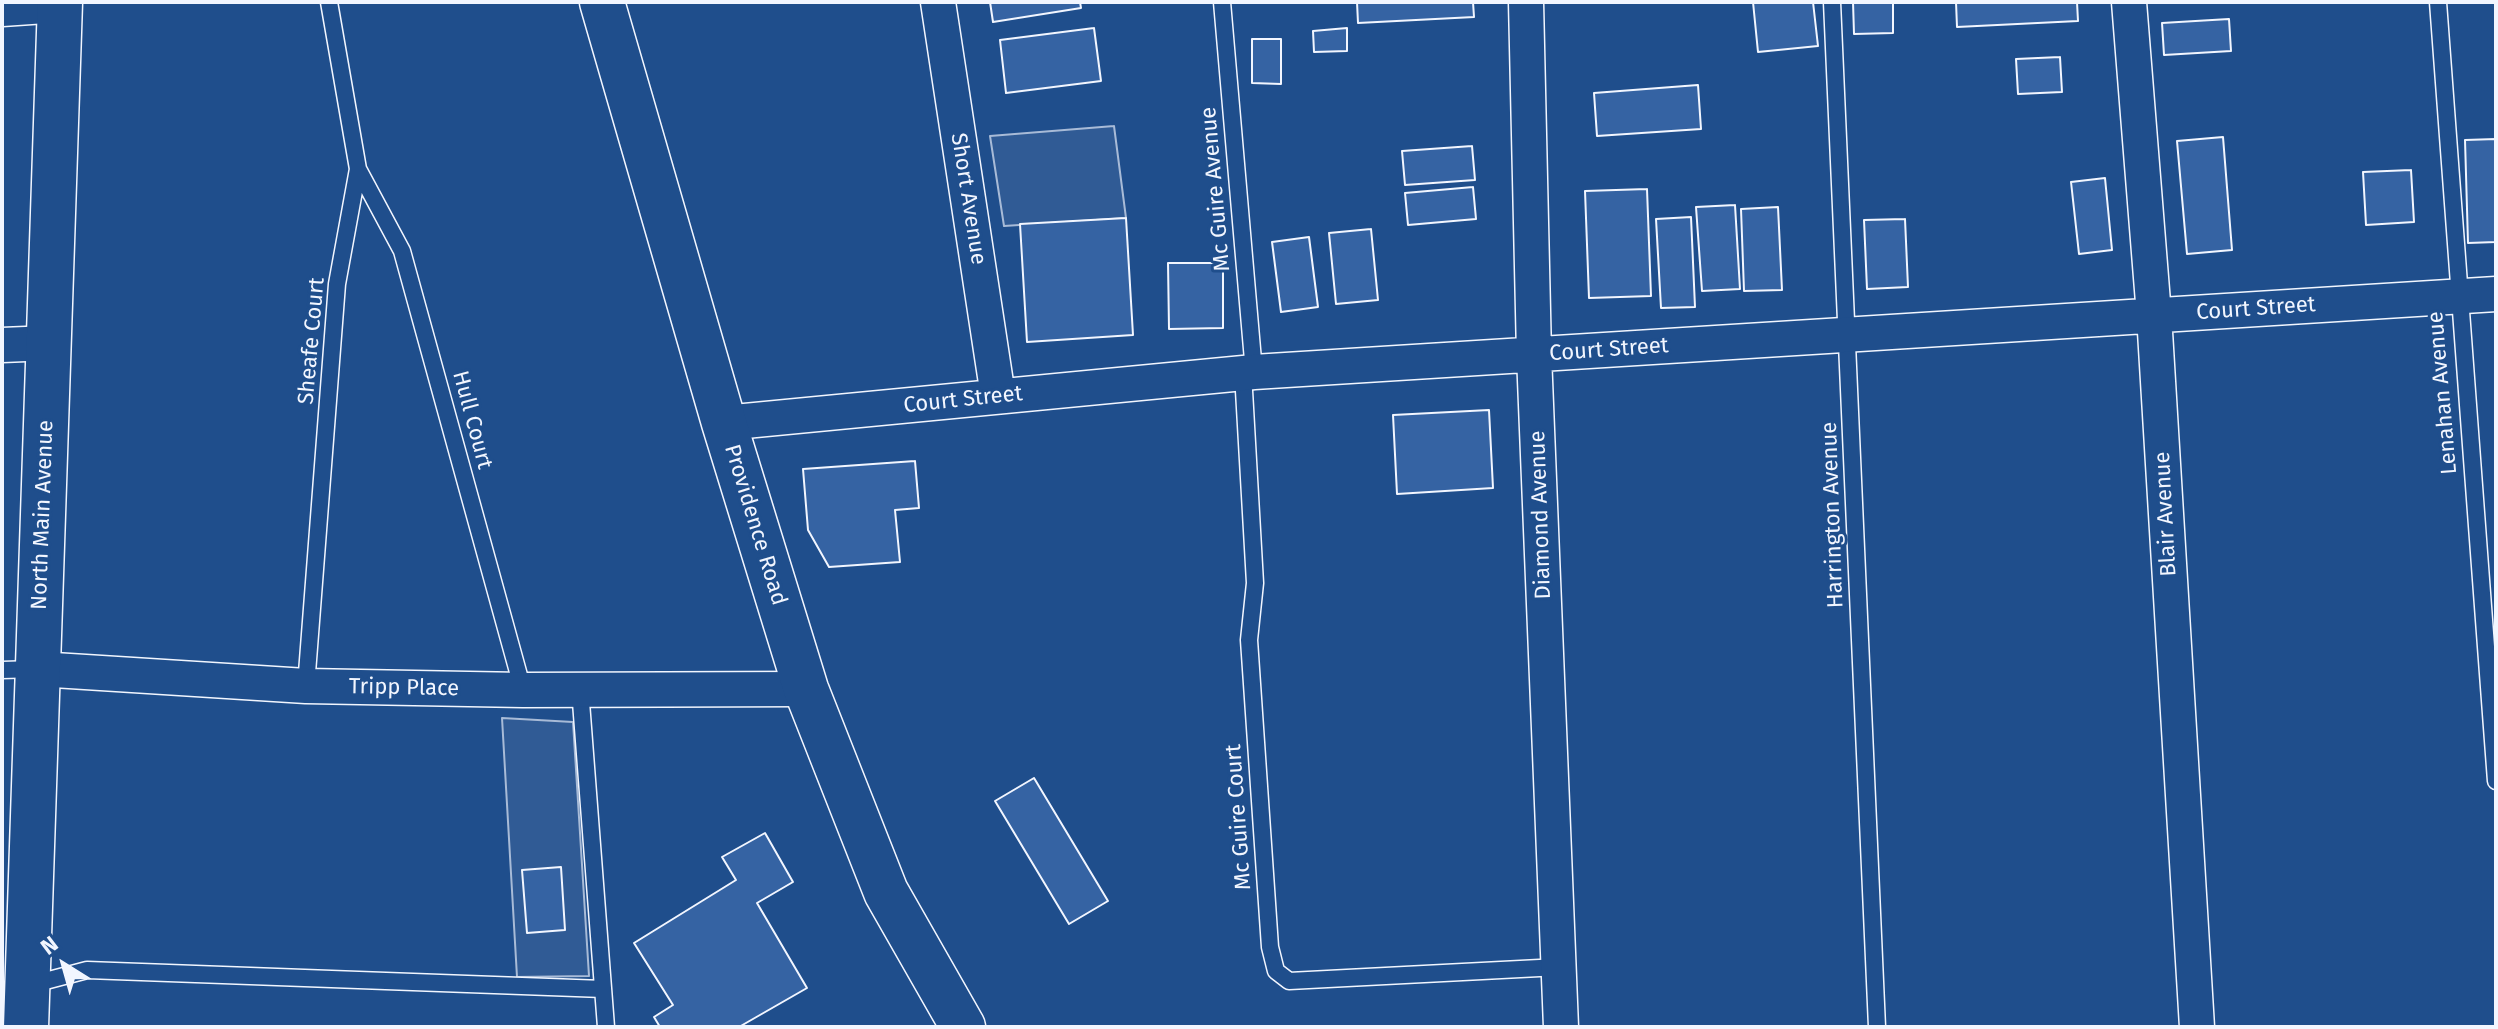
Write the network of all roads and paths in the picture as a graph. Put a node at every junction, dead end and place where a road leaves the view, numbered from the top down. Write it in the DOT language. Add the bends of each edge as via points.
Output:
graph roads {
  1 [pos="329,2"];
  2 [pos="602,2"];
  3 [pos="938,2"];
  4 [pos="1222,2"];
  5 [pos="1526,2"];
  6 [pos="1832,2"];
  7 [pos="2129,2"];
  8 [pos="2438,2"];
  9 [pos="60,4"];
  10 [pos="2,9"];
  11 [pos="358,169"];
  12 [pos="2496,294"];
  13 [pos="2458,296"];
  14 [pos="2154,315"];
  15 [pos="1847,335"];
  16 [pos="50,343"];
  17 [pos="2,345"];
  18 [pos="1534,355"];
  19 [pos="1248,372"];
  20 [pos="998,396"];
  21 [pos="724,423"];
  22 [pos="20,669"];
  23 [pos="306,686"];
  24 [pos="580,689"];
  25 [pos="806,689"];
  26 [pos="523,690"];
  27 [pos="2496,781"];
  28 [pos="1559,967"];
  29 [pos="603,989"];
  30 [pos="19,1000"];
  31 [pos="606,1027"];
  32 [pos="963,1027"];
  33 [pos="1561,1027"];
  34 [pos="1877,1027"];
  35 [pos="2197,1027"];
  1 -- 11 [label="lane, Sheafe Court"];
  2 -- 21 [label="main road, Providence Road"];
  3 -- 20 [label="street, Short Avenue"];
  4 -- 19 [label="lane, Mc Guire Avenue"];
  5 -- 18 [label="street, Diamond Avenue"];
  6 -- 15 [label="lane, Harrington Avenue"];
  7 -- 14 [label="street, Blair Avenue"];
  8 -- 13 [label="lane, Lenahan Avenue"];
  9 -- 10 [label="street"];
  9 -- 16 [label="main road, North Main Avenue"];
  11 -- 23 [label="lane, Sheafe Court" via="337,284"];
  11 -- 26 [label="lane, Hull Court" via="402,251"];
  12 -- 13 [label="street, Court Street"];
  13 -- 14 [label="street, Court Street"];
  13 -- 27 [label="lane, Lenahan Avenue"];
  14 -- 15 [label="street, Court Street"];
  14 -- 35 [label="street, Blair Avenue"];
  15 -- 18 [label="street, Court Street"];
  15 -- 34 [label="lane, Harrington Avenue"];
  16 -- 17 [label="street"];
  16 -- 22 [label="main road, North Main Avenue"];
  18 -- 19 [label="street, Court Street"];
  18 -- 28 [label="street, Diamond Avenue"];
  19 -- 20 [label="street, Court Street"];
  19 -- 28 [label="lane, Mc Guire Court" via="1255,583 1249,640 1270,947 1276,971 1289,981"];
  20 -- 21 [label="street, Court Street"];
  21 -- 25 [label="main road, Providence Road"];
  22 -- 23 [label="street, Tripp Place"];
  22 -- 30 [label="main road, North Main Avenue"];
  23 -- 26 [label="street, Tripp Place"];
  24 -- 25 [label="street, Tripp Place"];
  24 -- 26 [label="street, Tripp Place"];
  24 -- 29 [label="lane"];
  25 -- 32 [label="main road, Providence Road" via="886,892"];
  28 -- 33 [label="street, Diamond Avenue"];
  29 -- 30 [label="lane" via="87,970"];
  29 -- 31 [label="lane"];
}
